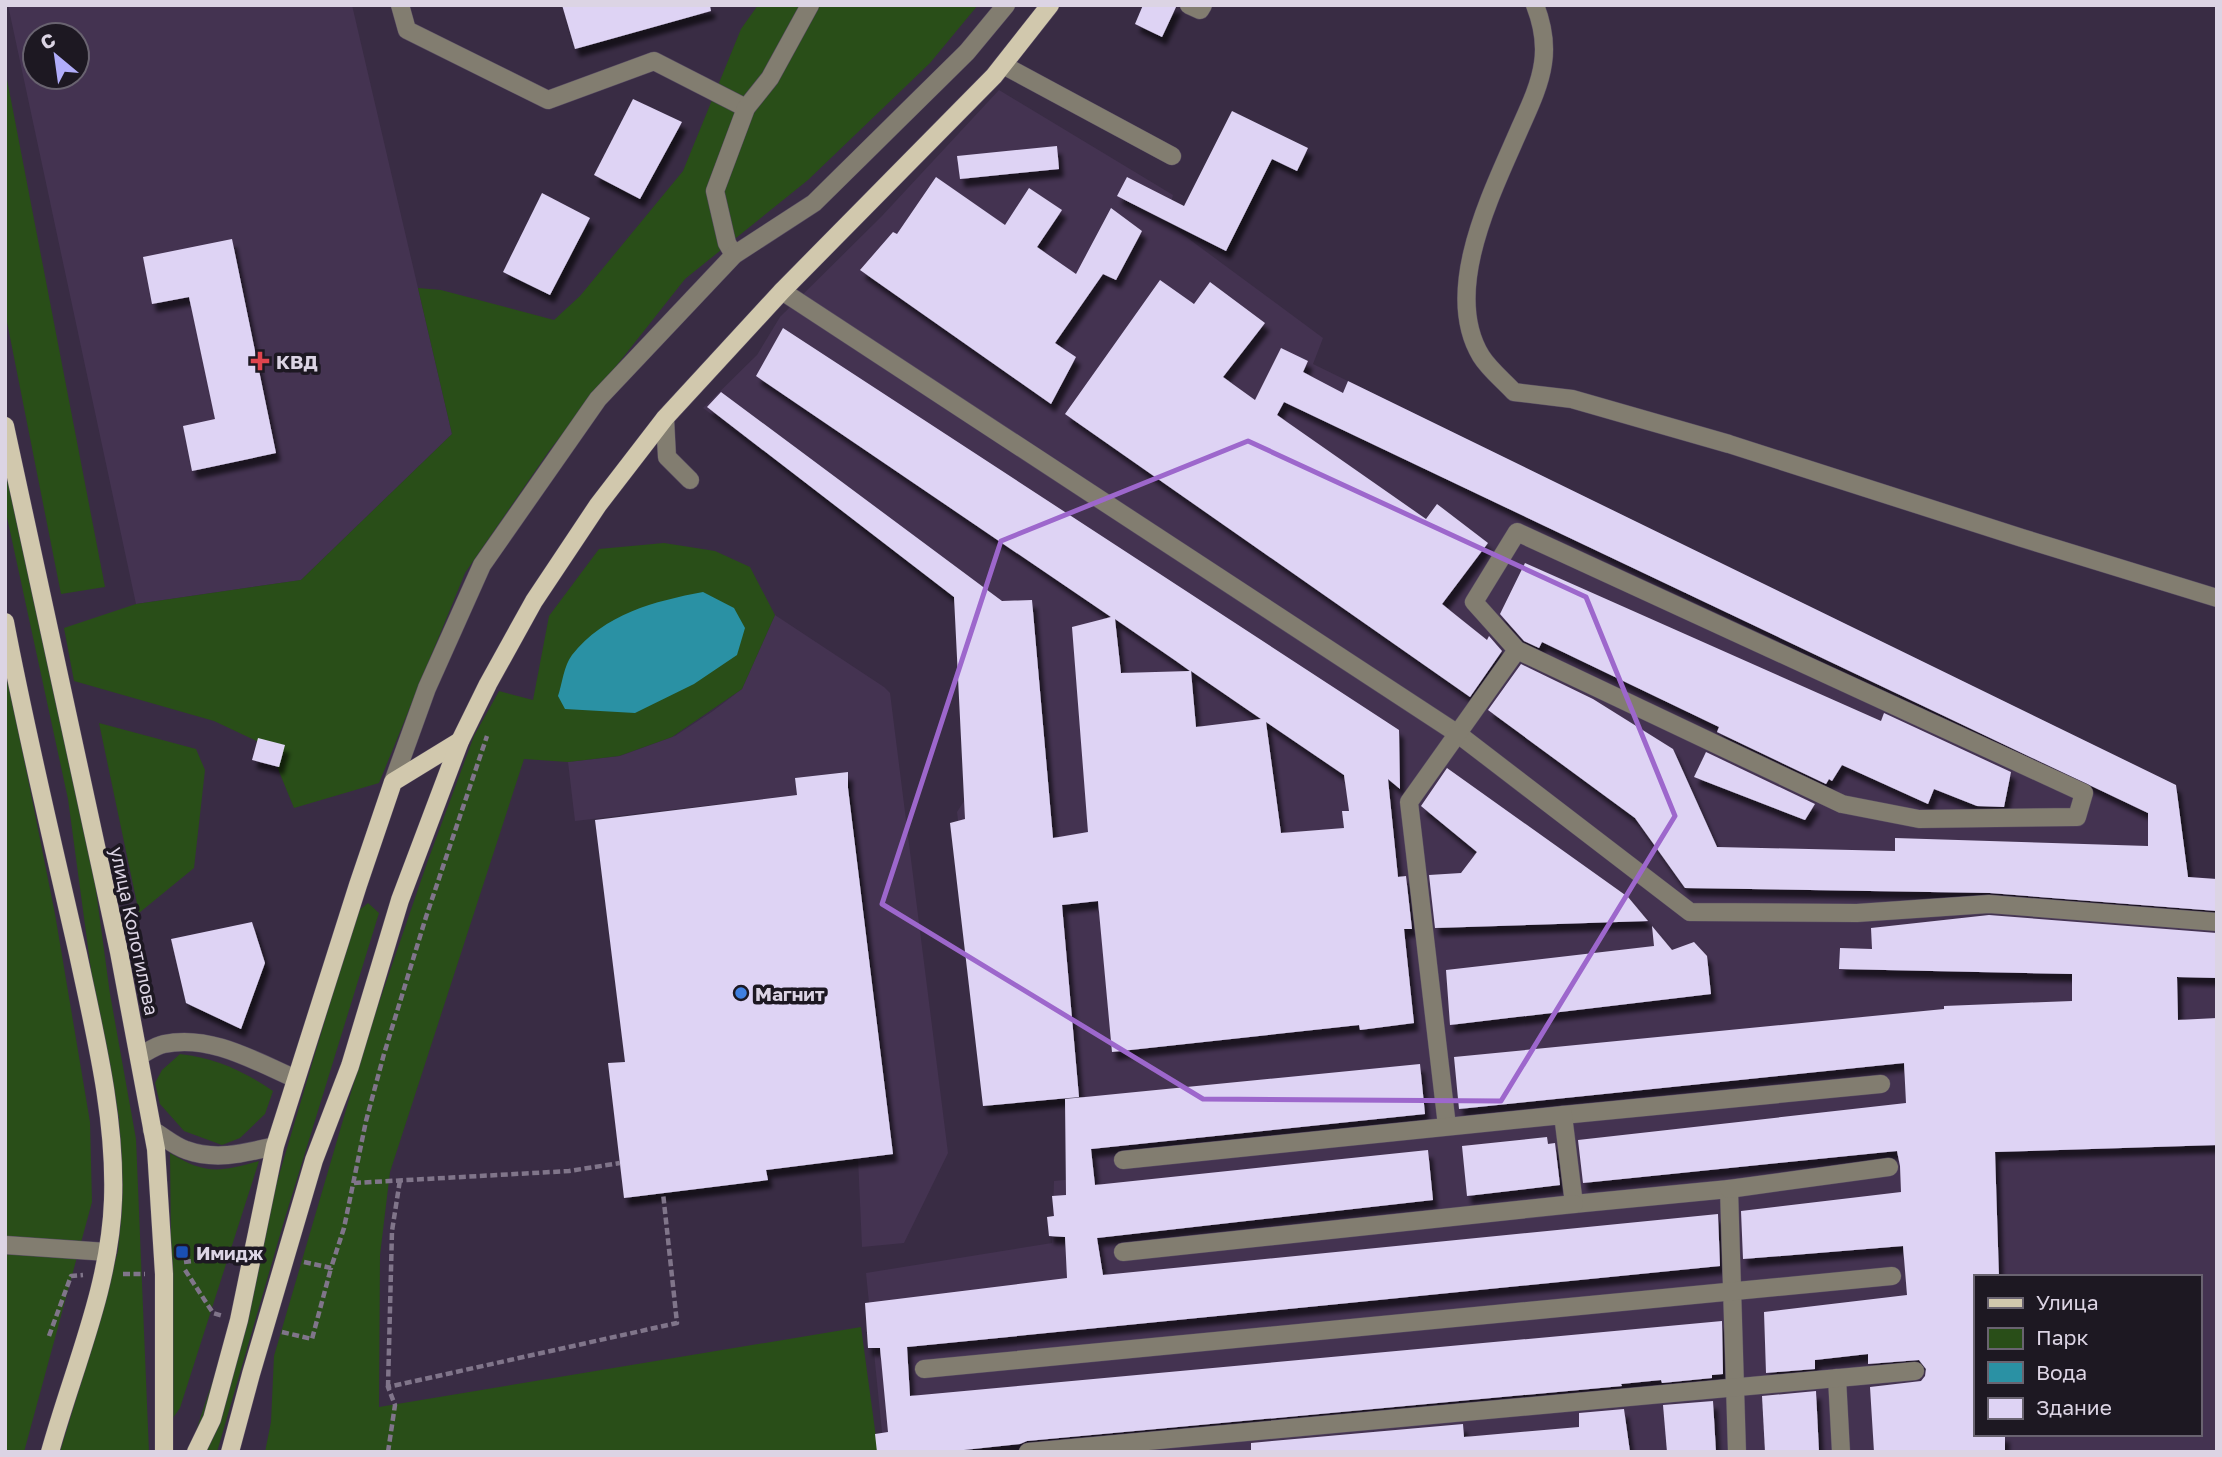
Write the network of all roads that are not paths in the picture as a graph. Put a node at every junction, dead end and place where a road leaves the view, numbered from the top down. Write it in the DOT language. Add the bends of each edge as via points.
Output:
graph roads {
  1 [pos="400,5"];
  2 [pos="810,5"];
  3 [pos="1006,5"];
  4 [pos="1050,5"];
  5 [pos="1189,5"];
  6 [pos="1203,5"];
  7 [pos="1535,5"];
  8 [pos="1003,65"];
  9 [pos="746,108"];
  10 [pos="1172,156"];
  11 [pos="734,255"];
  12 [pos="782,291"];
  13 [pos="665,418"];
  14 [pos="5,426"];
  15 [pos="690,480"];
  16 [pos="2217,598"];
  17 [pos="5,622"];
  18 [pos="1517,650"];
  19 [pos="8,656"];
  20 [pos="1458,734"];
  21 [pos="460,741"];
  22 [pos="393,782"];
  23 [pos="2217,922"];
  24 [pos="139,1056"];
  25 [pos="296,1079"];
  26 [pos="1881,1084"];
  27 [pos="1563,1115"];
  28 [pos="1447,1126"];
  29 [pos="152,1130"];
  30 [pos="275,1146"];
  31 [pos="1123,1160"];
  32 [pos="1889,1167"];
  33 [pos="1729,1189"];
  34 [pos="1574,1204"];
  35 [pos="5,1245"];
  36 [pos="107,1252"];
  37 [pos="1123,1252"];
  38 [pos="1892,1276"];
  39 [pos="1732,1293"];
  40 [pos="924,1369"];
  41 [pos="1915,1371"];
  42 [pos="1837,1378"];
  43 [pos="1735,1386"];
  44 [pos="50,1452"];
  45 [pos="164,1452"];
  46 [pos="196,1452"];
  47 [pos="230,1452"];
  48 [pos="1028,1452"];
  49 [pos="1737,1452"];
  50 [pos="1841,1452"];
  1 -- 9 [label="street" via="407,30 548,100 654,61"];
  2 -- 9 [label="street" via="770,78"];
  3 -- 11 [label="street" via="967,52 814,204"];
  4 -- 8 [label="main road"];
  5 -- 6 [label="street" via="1200,10"];
  7 -- 16 [label="street" via="1542,23 1543,62 1532,101 1484,212 1467,278 1468,323 1482,356 1514,392 1572,399 1716,440"];
  8 -- 10 [label="street"];
  8 -- 12 [label="main road"];
  9 -- 11 [label="street" via="715,191"];
  11 -- 22 [label="street" via="598,400 482,565 427,688"];
  12 -- 13 [label="main road"];
  12 -- 20 [label="street"];
  13 -- 15 [label="street" via="667,457"];
  13 -- 21 [label="main road" via="598,505 534,601"];
  14 -- 24 [label="main road, улица Колотилова"];
  17 -- 19 [label="main road"];
  18 -- 18 [label="street" via="1842,804 1919,819 2077,817 2084,793 1517,532 1475,601"];
  18 -- 20 [label="street"];
  19 -- 36 [label="main road" via="103,1083 112,1147 113,1202"];
  20 -- 23 [label="street" via="1690,912 1857,914 1989,904"];
  20 -- 28 [label="street" via="1409,802"];
  21 -- 22 [label="main road"];
  21 -- 47 [label="main road" via="400,900 350,1066 314,1160"];
  22 -- 25 [label="main road"];
  24 -- 25 [label="street" via="160,1044 183,1041 228,1048"];
  24 -- 29 [label="main road, улица Колотилова"];
  25 -- 30 [label="main road"];
  26 -- 27 [label="street"];
  27 -- 28 [label="street"];
  27 -- 34 [label="street"];
  28 -- 31 [label="street"];
  29 -- 30 [label="street" via="184,1150 214,1157"];
  29 -- 45 [label="main road, улица Колотилова" via="164,1274"];
  30 -- 46 [label="main road" via="239,1320 212,1419"];
  32 -- 33 [label="street"];
  33 -- 34 [label="street"];
  33 -- 39 [label="street"];
  34 -- 37 [label="street"];
  35 -- 36 [label="street"];
  36 -- 44 [label="main road" via="90,1326"];
  38 -- 39 [label="street"];
  39 -- 40 [label="street"];
  39 -- 43 [label="street"];
  41 -- 42 [label="street"];
  42 -- 43 [label="street"];
  42 -- 50 [label="street"];
  43 -- 48 [label="street"];
  43 -- 49 [label="street"];
}
